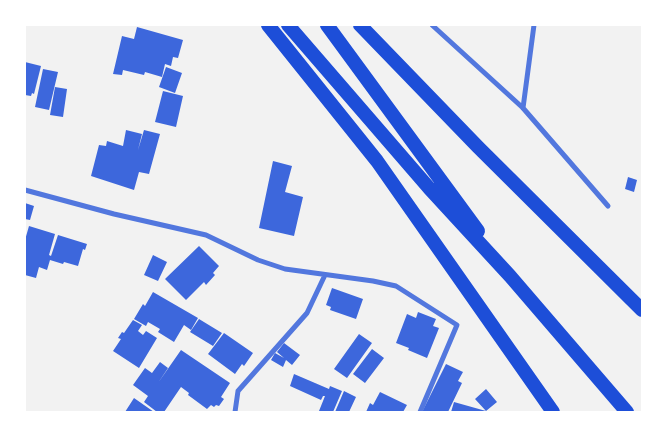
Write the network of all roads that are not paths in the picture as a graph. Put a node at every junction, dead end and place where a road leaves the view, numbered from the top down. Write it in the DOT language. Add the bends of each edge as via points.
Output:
graph roads {
  1 [pos="268,25"];
  2 [pos="288,25"];
  3 [pos="327,25"];
  4 [pos="360,25"];
  5 [pos="432,25"];
  6 [pos="534,25"];
  7 [pos="523,108"];
  8 [pos="25,190"];
  9 [pos="608,206"];
  10 [pos="325,275"];
  11 [pos="510,276"];
  12 [pos="642,310"];
  13 [pos="235,412"];
  14 [pos="420,412"];
  15 [pos="553,412"];
  16 [pos="627,412"];
  1 -- 15 [label="highway" via="377,161"];
  2 -- 11 [label="highway"];
  3 -- 11 [label="highway"];
  4 -- 12 [label="highway"];
  5 -- 7 [label="street"];
  6 -- 7 [label="street"];
  7 -- 9 [label="street"];
  8 -- 10 [label="street" via="206,235 258,260 286,269"];
  10 -- 13 [label="street" via="307,313 238,391"];
  10 -- 14 [label="street" via="396,286 456,325"];
  11 -- 16 [label="highway"];
}
